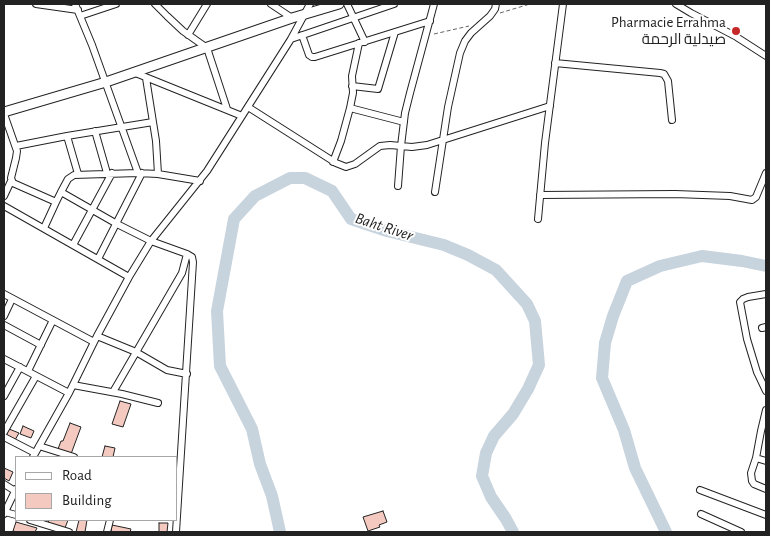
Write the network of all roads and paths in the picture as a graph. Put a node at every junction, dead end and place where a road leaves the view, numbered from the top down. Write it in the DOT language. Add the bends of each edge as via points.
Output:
graph roads {
  1 [pos="36,4"];
  2 [pos="116,4"];
  3 [pos="155,4"];
  4 [pos="207,4"];
  5 [pos="271,4"];
  6 [pos="310,4"];
  7 [pos="339,4"];
  8 [pos="347,4"];
  9 [pos="394,4"];
  10 [pos="434,4"];
  11 [pos="496,4"];
  12 [pos="530,4"];
  13 [pos="564,4"];
  14 [pos="676,4"];
  15 [pos="78,10"];
  16 [pos="305,14"];
  17 [pos="490,16"];
  18 [pos="353,17"];
  19 [pos="292,18"];
  20 [pos="430,21"];
  21 [pos="483,22"];
  22 [pos="395,32"];
  23 [pos="188,34"];
  24 [pos="302,35"];
  25 [pos="426,36"];
  26 [pos="291,39"];
  27 [pos="362,42"];
  28 [pos="207,48"];
  29 [pos="766,56"];
  30 [pos="555,64"];
  31 [pos="132,72"];
  32 [pos="146,78"];
  33 [pos="106,82"];
  34 [pos="352,86"];
  35 [pos="550,106"];
  36 [pos="248,107"];
  37 [pos="350,108"];
  38 [pos="227,109"];
  39 [pos="4,113"];
  40 [pos="242,116"];
  41 [pos="672,120"];
  42 [pos="154,122"];
  43 [pos="404,122"];
  44 [pos="122,126"];
  45 [pos="95,131"];
  46 [pos="67,136"];
  47 [pos="442,140"];
  48 [pos="16,146"];
  49 [pos="401,146"];
  50 [pos="333,162"];
  51 [pos="109,173"];
  52 [pos="140,173"];
  53 [pos="766,173"];
  54 [pos="78,174"];
  55 [pos="158,174"];
  56 [pos="12,181"];
  57 [pos="200,181"];
  58 [pos="398,186"];
  59 [pos="62,192"];
  60 [pos="436,192"];
  61 [pos="540,194"];
  62 [pos="4,196"];
  63 [pos="56,202"];
  64 [pos="4,206"];
  65 [pos="92,209"];
  66 [pos="538,219"];
  67 [pos="117,224"];
  68 [pos="44,228"];
  69 [pos="151,241"];
  70 [pos="73,245"];
  71 [pos="187,254"];
  72 [pos="98,259"];
  73 [pos="129,277"];
  74 [pos="4,294"];
  75 [pos="766,294"];
  76 [pos="12,299"];
  77 [pos="4,316"];
  78 [pos="53,320"];
  79 [pos="4,325"];
  80 [pos="96,339"];
  81 [pos="41,345"];
  82 [pos="136,352"];
  83 [pos="4,359"];
  84 [pos="20,367"];
  85 [pos="28,372"];
  86 [pos="187,374"];
  87 [pos="36,376"];
  88 [pos="73,385"];
  89 [pos="113,392"];
  90 [pos="766,392"];
  91 [pos="69,393"];
  92 [pos="4,396"];
  93 [pos="158,403"];
  94 [pos="766,410"];
  95 [pos="4,432"];
  96 [pos="4,437"];
  97 [pos="39,446"];
  98 [pos="34,455"];
  99 [pos="71,456"];
  100 [pos="756,458"];
  101 [pos="766,461"];
  102 [pos="766,489"];
  103 [pos="700,490"];
  104 [pos="15,492"];
  105 [pos="178,503"];
  106 [pos="4,513"];
  107 [pos="701,514"];
  108 [pos="766,515"];
  109 [pos="33,521"];
  110 [pos="69,532"];
  111 [pos="741,532"];
  1 -- 15 [label="street"];
  2 -- 15 [label="street"];
  3 -- 23 [label="street"];
  4 -- 23 [label="street"];
  5 -- 19 [label="street"];
  6 -- 16 [label="street"];
  7 -- 16 [label="street"];
  8 -- 18 [label="street"];
  9 -- 18 [label="street"];
  10 -- 20 [label="street"];
  11 -- 17 [label="street"];
  12 -- 17 [label="path"];
  13 -- 30 [label="street"];
  14 -- 29 [label="street"];
  15 -- 33 [label="street"];
  16 -- 19 [label="street"];
  16 -- 26 [label="street"];
  17 -- 21 [label="street"];
  18 -- 24 [label="street"];
  18 -- 27 [label="street"];
  19 -- 28 [label="street"];
  20 -- 22 [label="street"];
  20 -- 25 [label="street"];
  21 -- 25 [label="path"];
  21 -- 47 [label="street" via="465,41 460,54"];
  22 -- 27 [label="street"];
  22 -- 34 [label="street" via="378,89"];
  23 -- 28 [label="street"];
  24 -- 26 [label="street"];
  24 -- 27 [label="street" via="312,57"];
  25 -- 43 [label="street"];
  26 -- 36 [label="street"];
  27 -- 34 [label="street"];
  28 -- 31 [label="street"];
  28 -- 38 [label="street"];
  30 -- 35 [label="street"];
  30 -- 41 [label="street" via="664,74 668,81"];
  31 -- 32 [label="street"];
  31 -- 33 [label="street"];
  32 -- 38 [label="street"];
  32 -- 42 [label="street"];
  33 -- 39 [label="street"];
  33 -- 44 [label="street"];
  34 -- 37 [label="street"];
  35 -- 47 [label="street"];
  35 -- 61 [label="street"];
  36 -- 40 [label="street"];
  36 -- 50 [label="street"];
  37 -- 43 [label="street"];
  37 -- 50 [label="street"];
  38 -- 40 [label="street"];
  39 -- 48 [label="street"];
  40 -- 57 [label="street"];
  42 -- 44 [label="street"];
  42 -- 55 [label="street"];
  43 -- 49 [label="street"];
  44 -- 45 [label="street"];
  44 -- 52 [label="street"];
  45 -- 46 [label="street"];
  45 -- 51 [label="street"];
  46 -- 48 [label="street"];
  46 -- 54 [label="street"];
  47 -- 49 [label="street" via="428,145"];
  47 -- 60 [label="street"];
  48 -- 56 [label="street"];
  49 -- 50 [label="street" via="380,146 349,166"];
  49 -- 58 [label="street"];
  51 -- 52 [label="street"];
  51 -- 54 [label="street"];
  51 -- 65 [label="street"];
  52 -- 55 [label="street"];
  52 -- 67 [label="street"];
  53 -- 61 [label="street" via="752,200 675,194"];
  54 -- 59 [label="street" via="70,176"];
  55 -- 57 [label="street"];
  56 -- 62 [label="street"];
  56 -- 63 [label="street"];
  57 -- 69 [label="street"];
  59 -- 63 [label="street"];
  59 -- 65 [label="street"];
  61 -- 66 [label="street"];
  63 -- 68 [label="street"];
  64 -- 68 [label="street"];
  65 -- 67 [label="street"];
  65 -- 70 [label="street"];
  67 -- 69 [label="street"];
  67 -- 72 [label="street"];
  68 -- 70 [label="street"];
  69 -- 71 [label="street"];
  69 -- 73 [label="street"];
  70 -- 72 [label="street"];
  71 -- 82 [label="street" via="182,273"];
  71 -- 86 [label="street" via="193,262"];
  72 -- 73 [label="street"];
  73 -- 80 [label="street"];
  74 -- 76 [label="street"];
  75 -- 90 [label="street" via="740,302 746,340"];
  76 -- 77 [label="street"];
  76 -- 78 [label="street"];
  78 -- 80 [label="street"];
  78 -- 81 [label="street"];
  79 -- 81 [label="street"];
  80 -- 82 [label="street"];
  80 -- 88 [label="street"];
  81 -- 85 [label="street"];
  82 -- 86 [label="street" via="168,370"];
  82 -- 89 [label="street"];
  83 -- 84 [label="street"];
  84 -- 85 [label="street"];
  84 -- 92 [label="street"];
  85 -- 87 [label="street"];
  86 -- 105 [label="street"];
  87 -- 91 [label="street"];
  87 -- 95 [label="street"];
  88 -- 89 [label="street"];
  88 -- 91 [label="street"];
  89 -- 93 [label="street"];
  91 -- 97 [label="street"];
  94 -- 100 [label="street"];
  96 -- 98 [label="street"];
  97 -- 98 [label="street"];
  97 -- 99 [label="street"];
  100 -- 101 [label="street"];
  100 -- 102 [label="street" via="752,481"];
  103 -- 108 [label="street"];
  104 -- 106 [label="street"];
  107 -- 111 [label="street"];
  109 -- 110 [label="street"];
}
